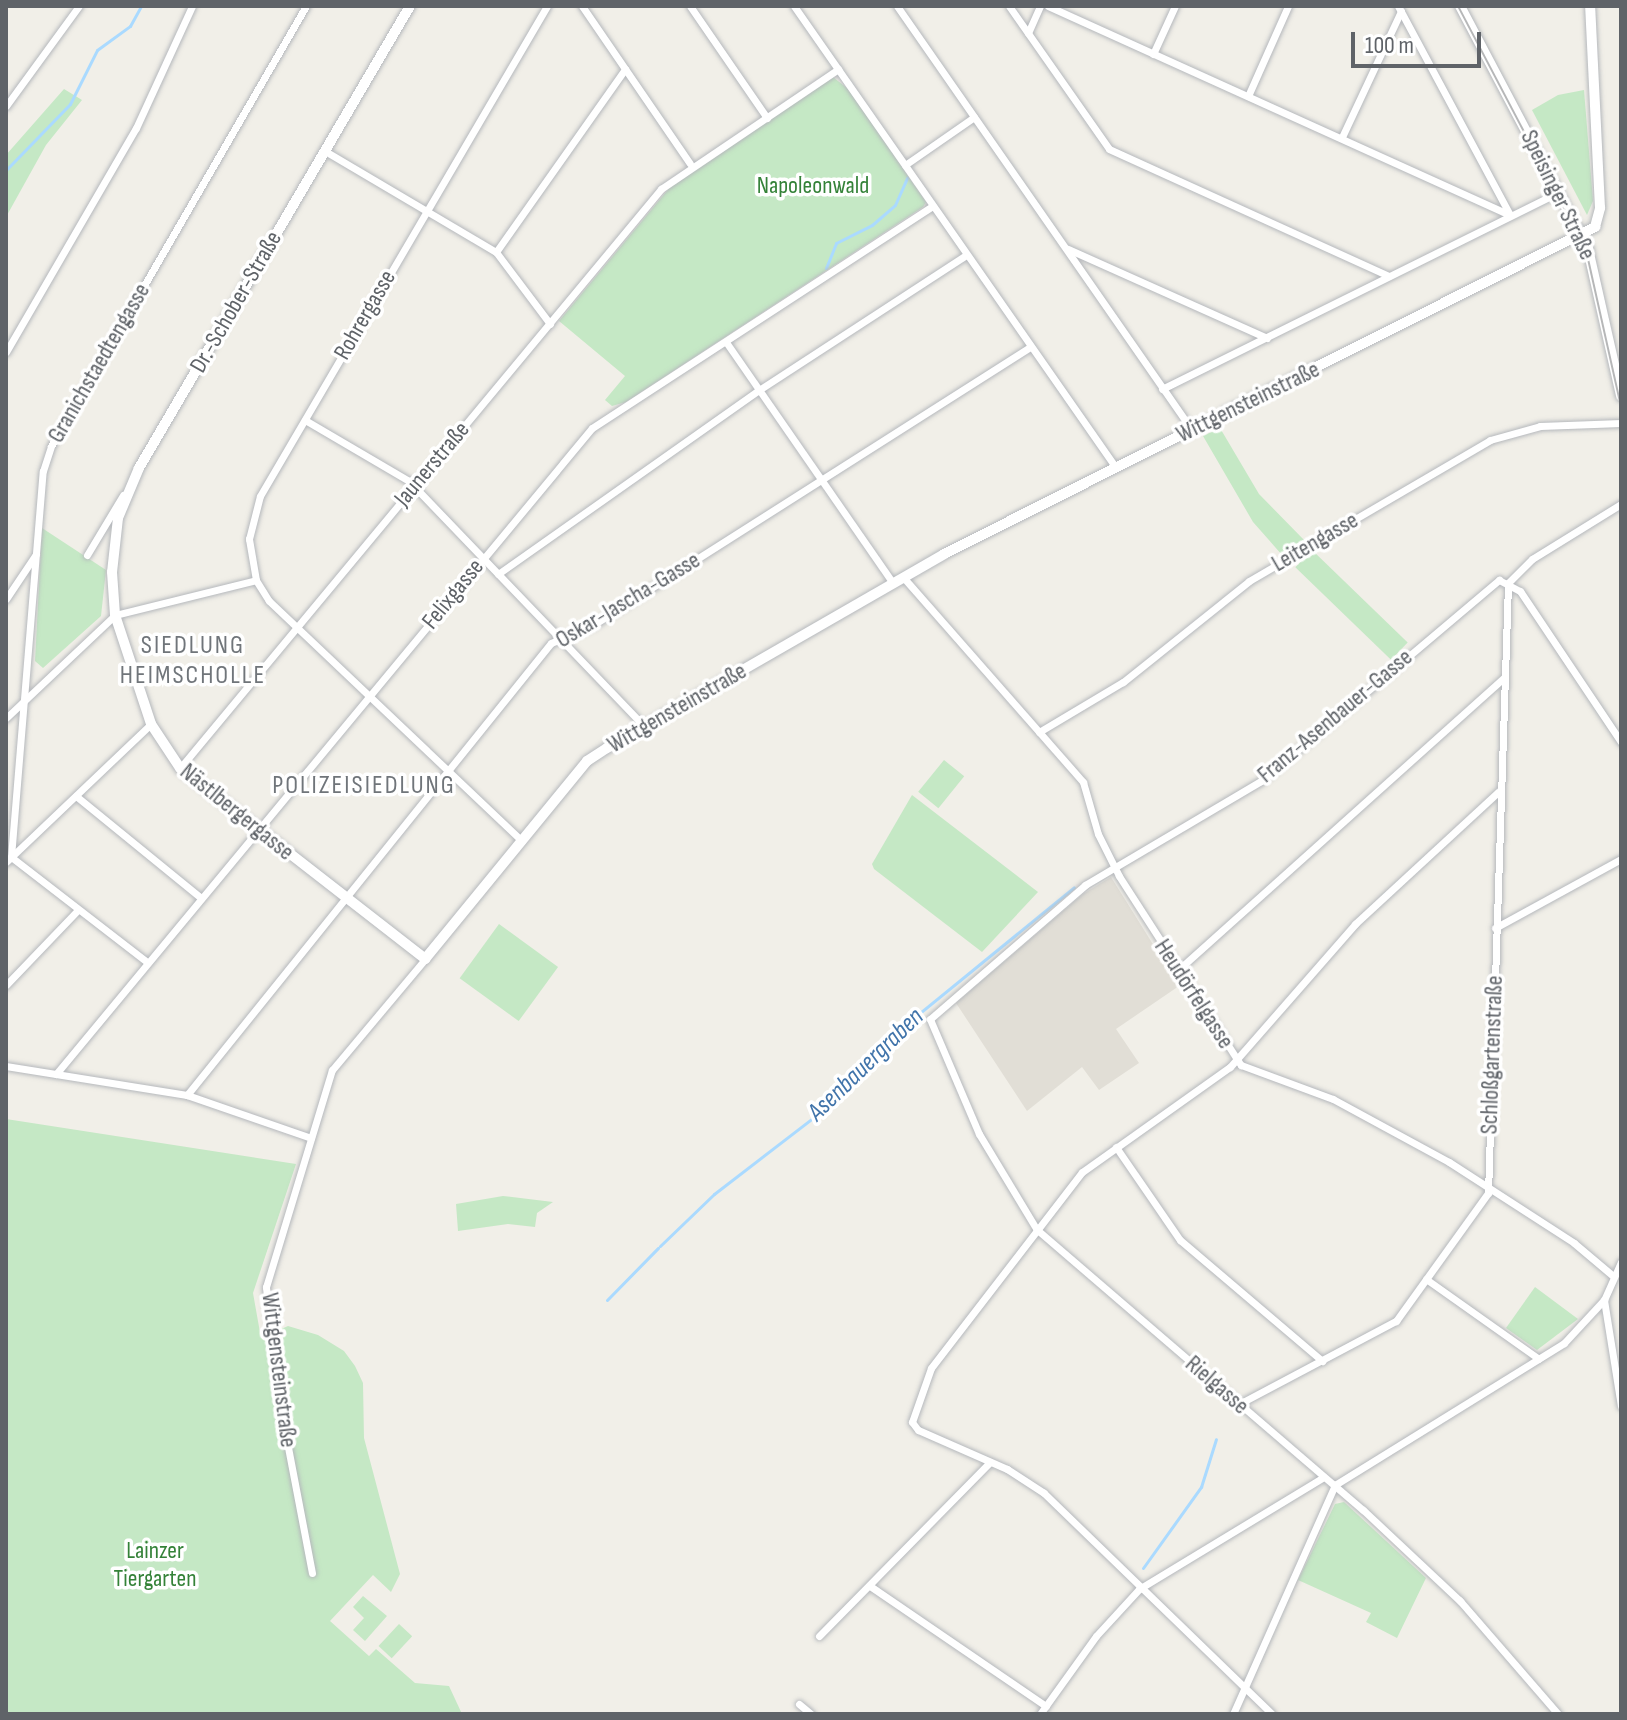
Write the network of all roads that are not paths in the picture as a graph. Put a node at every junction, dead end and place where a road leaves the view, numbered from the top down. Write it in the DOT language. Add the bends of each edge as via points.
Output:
graph roads {
  1 [pos="79,6"];
  2 [pos="192,6"];
  3 [pos="306,6"];
  4 [pos="410,6"];
  5 [pos="547,6"];
  6 [pos="582,6"];
  7 [pos="690,6"];
  8 [pos="794,6"];
  9 [pos="897,6"];
  10 [pos="1009,6"];
  11 [pos="1040,6"];
  12 [pos="1048,6"];
  13 [pos="1175,6"];
  14 [pos="1288,6"];
  15 [pos="1460,6"];
  16 [pos="1590,6"];
  17 [pos="1399,8"];
  18 [pos="1028,33"];
  19 [pos="1153,54"];
  20 [pos="625,69"];
  21 [pos="838,69"];
  22 [pos="1248,96"];
  23 [pos="6,106"];
  24 [pos="974,117"];
  25 [pos="767,118"];
  26 [pos="1342,137"];
  27 [pos="325,151"];
  28 [pos="690,164"];
  29 [pos="905,165"];
  30 [pos="1559,192"];
  31 [pos="932,206"];
  32 [pos="425,209"];
  33 [pos="1510,215"];
  34 [pos="1582,236"];
  35 [pos="1065,248"];
  36 [pos="496,252"];
  37 [pos="966,255"];
  38 [pos="1389,276"];
  39 [pos="550,324"];
  40 [pos="1267,338"];
  41 [pos="726,342"];
  42 [pos="1030,347"];
  43 [pos="6,352"];
  44 [pos="1162,389"];
  45 [pos="759,390"];
  46 [pos="1621,396"];
  47 [pos="305,420"];
  48 [pos="1621,423"];
  49 [pos="1192,430"];
  50 [pos="139,468"];
  51 [pos="1116,468"];
  52 [pos="822,481"];
  53 [pos="413,486"];
  54 [pos="1621,504"];
  55 [pos="38,553"];
  56 [pos="87,555"];
  57 [pos="482,558"];
  58 [pos="498,574"];
  59 [pos="903,577"];
  60 [pos="256,580"];
  61 [pos="893,583"];
  62 [pos="1508,583"];
  63 [pos="6,599"];
  64 [pos="115,615"];
  65 [pos="295,629"];
  66 [pos="560,639"];
  67 [pos="1503,678"];
  68 [pos="369,698"];
  69 [pos="24,701"];
  70 [pos="6,718"];
  71 [pos="151,724"];
  72 [pos="645,727"];
  73 [pos="1039,732"];
  74 [pos="1621,742"];
  75 [pos="180,768"];
  76 [pos="449,771"];
  77 [pos="1498,792"];
  78 [pos="76,796"];
  79 [pos="257,830"];
  80 [pos="522,841"];
  81 [pos="8,859"];
  82 [pos="1621,859"];
  83 [pos="1114,866"];
  84 [pos="201,898"];
  85 [pos="345,898"];
  86 [pos="78,910"];
  87 [pos="1495,928"];
  88 [pos="425,959"];
  89 [pos="147,962"];
  90 [pos="1178,970"];
  91 [pos="6,985"];
  92 [pos="930,1019"];
  93 [pos="1236,1059"];
  94 [pos="6,1066"];
  95 [pos="56,1074"];
  96 [pos="187,1095"];
  97 [pos="311,1138"];
  98 [pos="1116,1147"];
  99 [pos="1488,1185"];
  100 [pos="1037,1230"];
  101 [pos="1621,1262"];
  102 [pos="1612,1275"];
  103 [pos="1426,1279"];
  104 [pos="1604,1300"];
  105 [pos="1539,1359"];
  106 [pos="1322,1361"];
  107 [pos="1239,1404"];
  108 [pos="1621,1406"];
  109 [pos="990,1462"];
  110 [pos="1324,1477"];
  111 [pos="1335,1485"];
  112 [pos="312,1573"];
  113 [pos="870,1586"];
  114 [pos="1139,1589"];
  115 [pos="819,1636"];
  116 [pos="1246,1692"];
  117 [pos="799,1704"];
  118 [pos="1046,1706"];
  119 [pos="811,1714"];
  120 [pos="1040,1714"];
  121 [pos="1233,1714"];
  122 [pos="1272,1714"];
  123 [pos="1558,1714"];
  1 -- 23 [label="street"];
  2 -- 43 [label="street" via="136,128"];
  3 -- 55 [label="street, Granichstaedtengasse" via="51,446 43,471"];
  4 -- 27 [label="street, Dr.-Schober-Straße"];
  5 -- 32 [label="street, Rohrergasse"];
  6 -- 20 [label="street"];
  7 -- 25 [label="street"];
  8 -- 21 [label="street"];
  9 -- 24 [label="street"];
  10 -- 18 [label="street"];
  11 -- 18 [label="street"];
  12 -- 19 [label="street"];
  13 -- 19 [label="street"];
  14 -- 22 [label="street"];
  15 -- 30 [label="street, Speisinger Straße"];
  16 -- 34 [label="street, Wittgensteinstraße" via="1599,219"];
  17 -- 26 [label="street"];
  17 -- 33 [label="street"];
  18 -- 38 [label="street" via="1109,149"];
  19 -- 22 [label="street"];
  20 -- 28 [label="street"];
  20 -- 36 [label="street"];
  21 -- 25 [label="street, Jaunerstraße"];
  21 -- 29 [label="street"];
  22 -- 26 [label="street"];
  24 -- 29 [label="street"];
  24 -- 35 [label="street"];
  25 -- 28 [label="street, Jaunerstraße" via="711,157"];
  26 -- 33 [label="street"];
  27 -- 32 [label="street"];
  27 -- 50 [label="street, Dr.-Schober-Straße"];
  28 -- 39 [label="street, Jaunerstraße" via="661,189"];
  29 -- 31 [label="street"];
  30 -- 33 [label="street"];
  30 -- 34 [label="street, Speisinger Straße"];
  31 -- 37 [label="street"];
  31 -- 41 [label="street, Felixgasse"];
  32 -- 36 [label="street"];
  32 -- 47 [label="street, Rohrergasse"];
  33 -- 38 [label="street"];
  34 -- 46 [label="street, Speisinger Straße" via="1597,280"];
  34 -- 49 [label="street, Wittgensteinstraße"];
  35 -- 40 [label="street"];
  35 -- 44 [label="street"];
  36 -- 39 [label="street"];
  37 -- 42 [label="street"];
  37 -- 45 [label="street"];
  38 -- 40 [label="street"];
  39 -- 53 [label="street, Jaunerstraße"];
  40 -- 44 [label="street"];
  41 -- 45 [label="street"];
  41 -- 57 [label="street, Felixgasse" via="592,428"];
  42 -- 51 [label="street"];
  42 -- 52 [label="street, Oskar-Jascha-Gasse"];
  44 -- 49 [label="street"];
  45 -- 52 [label="street"];
  45 -- 58 [label="street"];
  47 -- 53 [label="street"];
  47 -- 60 [label="street, Rohrergasse" via="253,517 249,560"];
  48 -- 73 [label="street, Leitengasse" via="1540,426 1490,440 1249,581 1123,682"];
  49 -- 51 [label="street, Wittgensteinstraße"];
  50 -- 56 [label="street"];
  50 -- 64 [label="street, Dr.-Schober-Straße" via="118,518 113,546"];
  51 -- 59 [label="street, Wittgensteinstraße"];
  52 -- 61 [label="street"];
  52 -- 66 [label="street, Oskar-Jascha-Gasse" via="593,625"];
  53 -- 57 [label="street"];
  53 -- 65 [label="street, Jaunerstraße"];
  54 -- 62 [label="street, Franz-Asenbauer-Gasse" via="1515,571"];
  55 -- 63 [label="street"];
  55 -- 69 [label="street, Granichstaedtengasse"];
  57 -- 58 [label="street"];
  57 -- 68 [label="street, Felixgasse"];
  58 -- 66 [label="street"];
  59 -- 61 [label="street, Wittgensteinstraße"];
  59 -- 73 [label="street, Heudörfelgasse"];
  60 -- 64 [label="street"];
  60 -- 65 [label="street"];
  61 -- 72 [label="street, Wittgensteinstraße"];
  62 -- 67 [label="street, Schloßgartenstraße"];
  62 -- 74 [label="street" via="1520,591"];
  62 -- 83 [label="street, Franz-Asenbauer-Gasse" via="1499,580 1483,592 1261,781"];
  64 -- 69 [label="street"];
  64 -- 71 [label="street, Nästlbergergasse"];
  65 -- 68 [label="street"];
  65 -- 75 [label="street, Jaunerstraße"];
  66 -- 72 [label="street"];
  66 -- 76 [label="street, Oskar-Jascha-Gasse" via="551,643"];
  67 -- 77 [label="street, Schloßgartenstraße"];
  67 -- 90 [label="street"];
  68 -- 76 [label="street"];
  68 -- 79 [label="street, Felixgasse"];
  69 -- 70 [label="street"];
  69 -- 81 [label="street, Granichstaedtengasse"];
  71 -- 75 [label="street, Nästlbergergasse"];
  71 -- 78 [label="street"];
  72 -- 80 [label="street, Wittgensteinstraße" via="587,761"];
  73 -- 83 [label="street, Heudörfelgasse" via="1086,787 1098,834"];
  75 -- 79 [label="street, Nästlbergergasse"];
  76 -- 80 [label="street"];
  76 -- 85 [label="street, Oskar-Jascha-Gasse"];
  77 -- 87 [label="street, Schloßgartenstraße"];
  77 -- 93 [label="street" via="1355,924"];
  78 -- 81 [label="street"];
  78 -- 84 [label="street"];
  79 -- 84 [label="street, Felixgasse"];
  79 -- 85 [label="street, Nästlbergergasse"];
  80 -- 88 [label="street, Wittgensteinstraße"];
  81 -- 86 [label="street"];
  82 -- 87 [label="street"];
  83 -- 90 [label="street, Heudörfelgasse"];
  83 -- 92 [label="street, Franz-Asenbauer-Gasse"];
  84 -- 89 [label="street, Felixgasse"];
  85 -- 88 [label="street, Nästlbergergasse"];
  85 -- 96 [label="street, Oskar-Jascha-Gasse"];
  86 -- 89 [label="street"];
  86 -- 91 [label="street"];
  87 -- 99 [label="street, Schloßgartenstraße"];
  88 -- 97 [label="street, Wittgensteinstraße" via="332,1070"];
  89 -- 95 [label="street, Felixgasse"];
  90 -- 93 [label="street, Heudörfelgasse"];
  92 -- 100 [label="street, Rielgasse" via="979,1134"];
  93 -- 98 [label="street"];
  93 -- 99 [label="street, Heudörfelgasse" via="1263,1076 1333,1099"];
  94 -- 95 [label="street"];
  95 -- 96 [label="street"];
  96 -- 97 [label="street"];
  97 -- 112 [label="street, Wittgensteinstraße" via="266,1298"];
  98 -- 100 [label="street" via="1082,1172"];
  98 -- 106 [label="street" via="1180,1240"];
  99 -- 102 [label="street, Heudörfelgasse"];
  99 -- 103 [label="street, Schloßgartenstraße" via="1488,1193"];
  100 -- 107 [label="street, Rielgasse"];
  100 -- 109 [label="street" via="927,1374 913,1426"];
  101 -- 102 [label="street"];
  102 -- 104 [label="street"];
  103 -- 105 [label="street"];
  103 -- 106 [label="street, Schloßgartenstraße" via="1396,1321"];
  104 -- 105 [label="street" via="1575,1334"];
  104 -- 108 [label="street"];
  105 -- 111 [label="street"];
  106 -- 107 [label="street, Schloßgartenstraße"];
  107 -- 110 [label="street, Rielgasse"];
  109 -- 113 [label="street"];
  109 -- 114 [label="street" via="1054,1501"];
  110 -- 111 [label="street, Rielgasse"];
  110 -- 114 [label="street"];
  111 -- 116 [label="street" via="1248,1674"];
  111 -- 123 [label="street, Rielgasse" via="1460,1601"];
  113 -- 115 [label="street"];
  113 -- 118 [label="street"];
  114 -- 116 [label="street"];
  114 -- 118 [label="street"];
  116 -- 121 [label="street"];
  116 -- 122 [label="street"];
  117 -- 119 [label="street"];
  118 -- 120 [label="street"];
}
